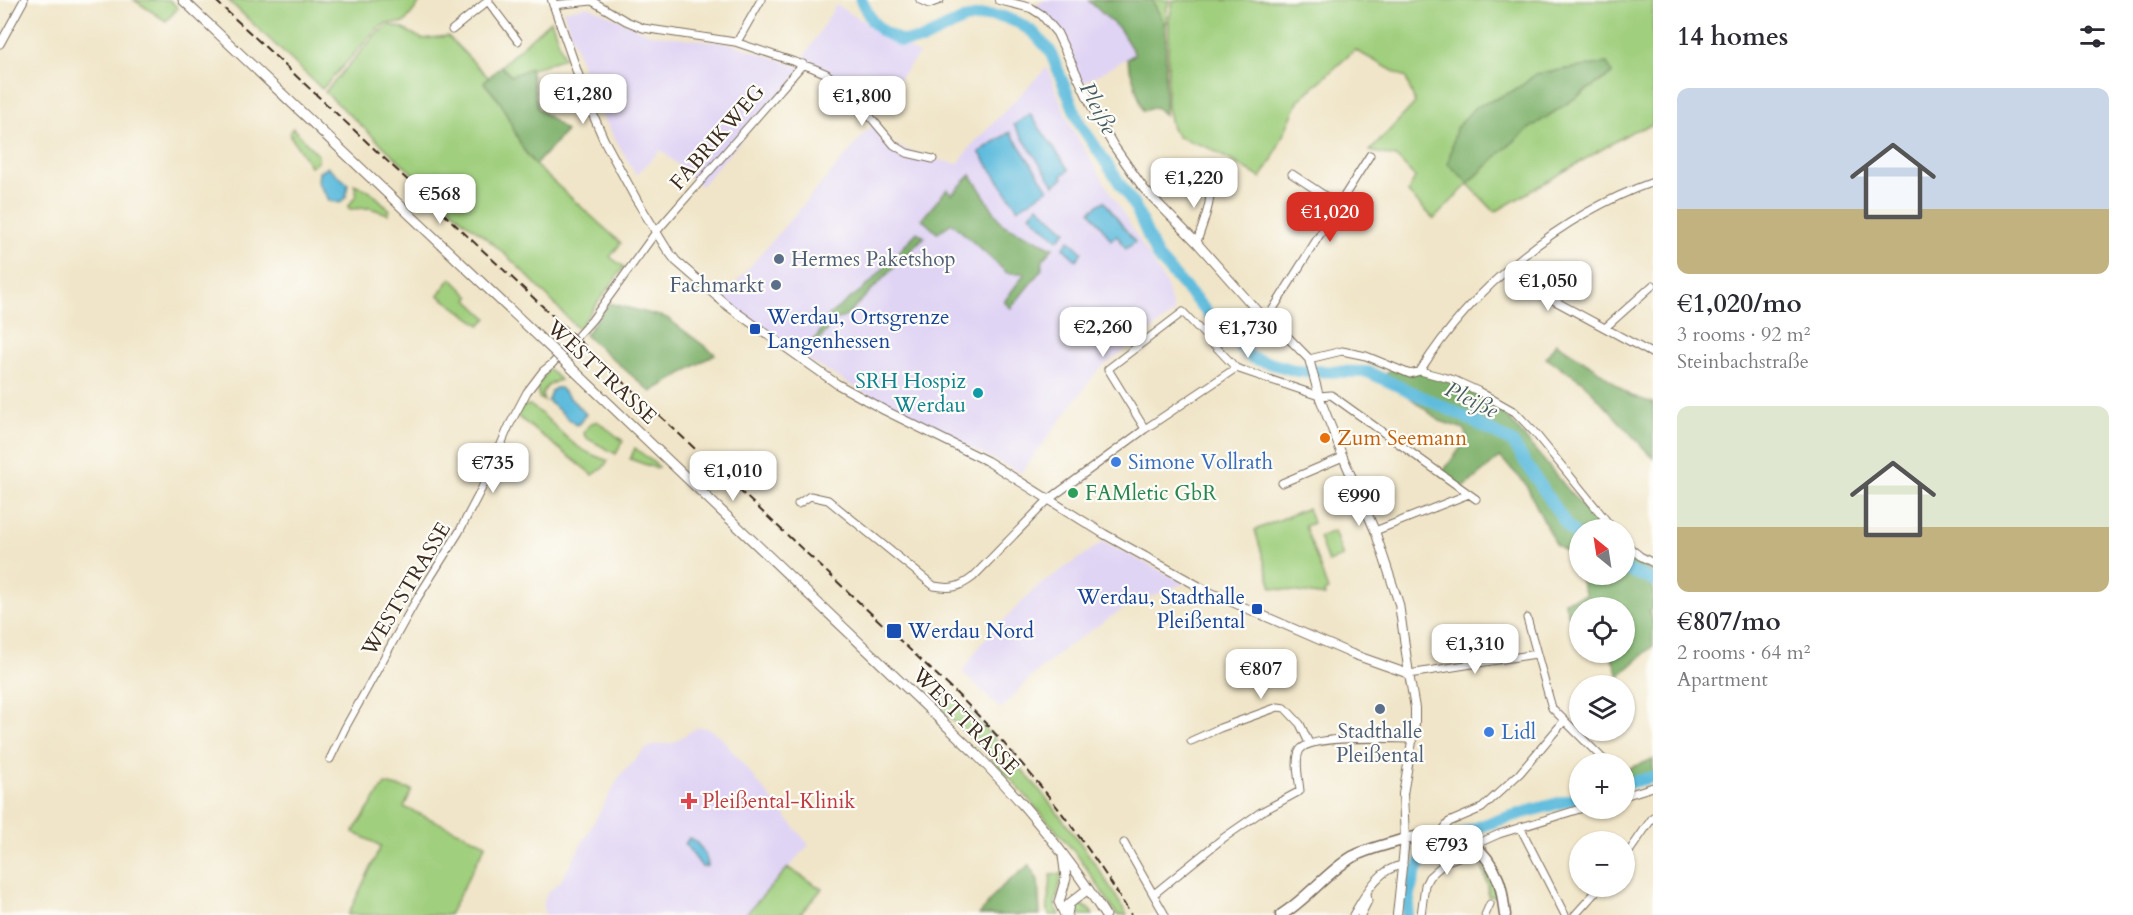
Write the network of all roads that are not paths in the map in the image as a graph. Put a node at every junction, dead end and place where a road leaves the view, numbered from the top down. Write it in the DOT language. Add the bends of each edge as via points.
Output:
graph roads {
  1 [pos="24,0"];
  2 [pos="183,0"];
  3 [pos="488,0"];
  4 [pos="761,0"];
  5 [pos="920,0"];
  6 [pos="940,0"];
  7 [pos="999,0"];
  8 [pos="553,2"];
  9 [pos="452,30"];
  10 [pos="518,41"];
  11 [pos="737,42"];
  12 [pos="0,44"];
  13 [pos="803,64"];
  14 [pos="1370,155"];
  15 [pos="933,159"];
  16 [pos="1292,174"];
  17 [pos="1209,176"];
  18 [pos="1653,182"];
  19 [pos="1339,205"];
  20 [pos="656,232"];
  21 [pos="1197,242"];
  22 [pos="1503,273"];
  23 [pos="1653,285"];
  24 [pos="1268,317"];
  25 [pos="1605,328"];
  26 [pos="1653,354"];
  27 [pos="1310,362"];
  28 [pos="1236,368"];
  29 [pos="1420,371"];
  30 [pos="1319,396"];
  31 [pos="1145,429"];
  32 [pos="1343,458"];
  33 [pos="1282,483"];
  34 [pos="1469,494"];
  35 [pos="1476,499"];
  36 [pos="1048,500"];
  37 [pos="798,504"];
  38 [pos="1605,519"];
  39 [pos="1375,531"];
  40 [pos="1635,552"];
  41 [pos="1653,563"];
  42 [pos="1527,618"];
  43 [pos="1536,654"];
  44 [pos="1409,674"];
  45 [pos="1564,721"];
  46 [pos="1413,739"];
  47 [pos="1191,741"];
  48 [pos="1309,742"];
  49 [pos="1597,753"];
  50 [pos="330,759"];
  51 [pos="1653,788"];
  52 [pos="1635,793"];
  53 [pos="1569,812"];
  54 [pos="1653,817"];
  55 [pos="1520,827"];
  56 [pos="1442,834"];
  57 [pos="1405,839"];
  58 [pos="1124,843"];
  59 [pos="1635,843"];
  60 [pos="1471,845"];
  61 [pos="1063,854"];
  62 [pos="1403,865"];
  63 [pos="1085,886"];
  64 [pos="1064,891"];
  65 [pos="1367,893"];
  66 [pos="1154,894"];
  67 [pos="1591,897"];
  68 [pos="1490,904"];
  69 [pos="1066,915"];
  70 [pos="1105,915"];
  71 [pos="1165,915"];
  72 [pos="1281,915"];
  73 [pos="1353,915"];
  74 [pos="1361,915"];
  75 [pos="1397,915"];
  76 [pos="1421,915"];
  77 [pos="1485,915"];
  78 [pos="1505,915"];
  79 [pos="1565,915"];
  80 [pos="1575,915"];
  1 -- 12 [label="street"];
  2 -- 61 [label="main road, WESTTRASSE" via="943,721 1000,779"];
  3 -- 9 [label="street"];
  3 -- 10 [label="street"];
  4 -- 11 [label="street"];
  5 -- 6 [label="street" via="929,4"];
  7 -- 21 [label="street" via="1031,8 1057,33 1113,146 1144,189"];
  8 -- 11 [label="street, FABRIKWEG" via="592,1 643,28"];
  8 -- 20 [label="street" via="599,129"];
  11 -- 13 [label="street, FABRIKWEG"];
  13 -- 15 [label="street, FABRIKWEG" via="827,74 894,145"];
  13 -- 20 [label="street, FABRIKWEG"];
  14 -- 19 [label="street"];
  16 -- 19 [label="street"];
  17 -- 21 [label="street" via="1212,189"];
  18 -- 22 [label="street" via="1588,211"];
  19 -- 24 [label="street"];
  20 -- 36 [label="street" via="676,261 782,346 847,389 987,461"];
  20 -- 50 [label="street, WESTSTRASSE" via="591,320 527,392 482,490 415,602"];
  21 -- 24 [label="street" via="1259,313"];
  22 -- 25 [label="street"];
  22 -- 29 [label="street" via="1479,295"];
  23 -- 25 [label="street"];
  24 -- 27 [label="street"];
  25 -- 26 [label="street"];
  27 -- 29 [label="street" via="1342,351 1410,374"];
  27 -- 30 [label="street"];
  28 -- 30 [label="street"];
  28 -- 31 [label="street"];
  28 -- 31 [label="street" via="1183,312 1108,369"];
  29 -- 38 [label="street" via="1454,380 1515,412"];
  30 -- 32 [label="street"];
  30 -- 34 [label="street" via="1331,395"];
  31 -- 36 [label="street"];
  32 -- 33 [label="street"];
  32 -- 39 [label="street"];
  34 -- 35 [label="street"];
  34 -- 39 [label="street"];
  36 -- 37 [label="street" via="973,577 952,589 934,586 828,500 810,496"];
  36 -- 44 [label="street" via="1209,592 1352,654"];
  39 -- 44 [label="street" via="1399,604"];
  40 -- 41 [label="street"];
  42 -- 43 [label="street"];
  43 -- 44 [label="street"];
  43 -- 45 [label="street" via="1552,708"];
  44 -- 46 [label="street" via="1415,708"];
  45 -- 49 [label="street"];
  45 -- 56 [label="street" via="1520,773 1482,808 1449,822"];
  46 -- 48 [label="street"];
  46 -- 57 [label="street" via="1403,794"];
  47 -- 48 [label="street" via="1278,707 1285,708 1300,724"];
  48 -- 66 [label="street" via="1298,756 1300,791 1222,839"];
  51 -- 52 [label="street"];
  53 -- 55 [label="street"];
  54 -- 59 [label="street"];
  55 -- 60 [label="street"];
  55 -- 79 [label="street"];
  56 -- 57 [label="main road"];
  56 -- 60 [label="main road"];
  57 -- 62 [label="street"];
  57 -- 72 [label="main road" via="1353,856"];
  58 -- 66 [label="street"];
  60 -- 76 [label="street" via="1467,854 1447,861 1429,877"];
  60 -- 78 [label="main road" via="1487,860 1498,879"];
  61 -- 63 [label="main road, WESTTRASSE"];
  61 -- 64 [label="main road"];
  62 -- 65 [label="street" via="1385,871"];
  62 -- 75 [label="street"];
  63 -- 64 [label="main road" via="1071,886"];
  63 -- 69 [label="main road" via="1068,904"];
  63 -- 70 [label="main road, WESTTRASSE"];
  64 -- 69 [label="main road" via="1059,902"];
  65 -- 73 [label="street"];
  65 -- 74 [label="street" via="1368,901"];
  66 -- 71 [label="street"];
  67 -- 80 [label="street"];
  68 -- 77 [label="street"];
}
